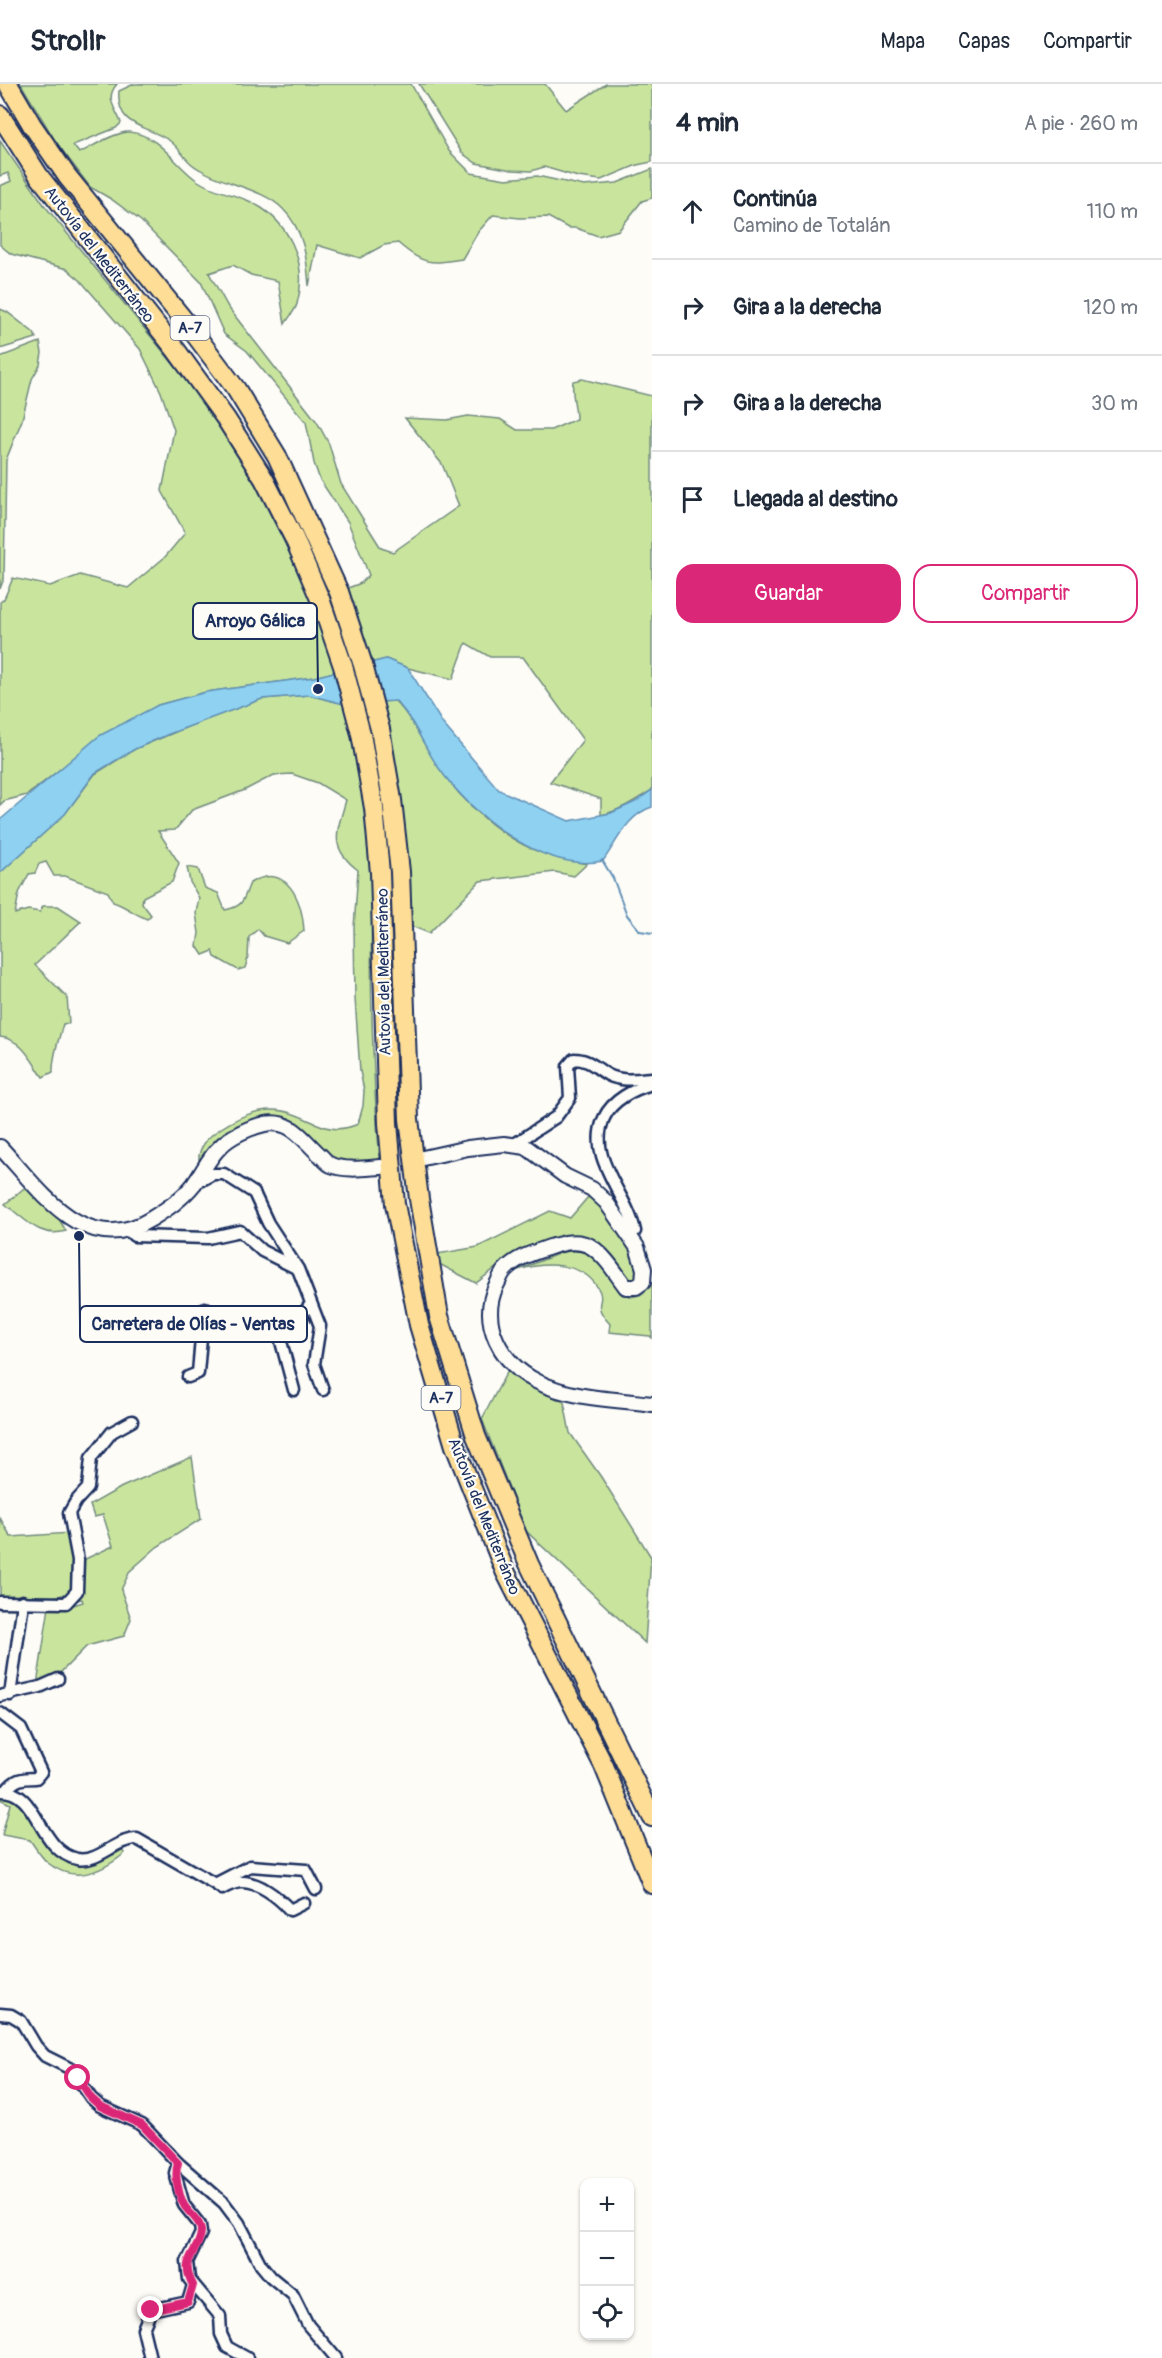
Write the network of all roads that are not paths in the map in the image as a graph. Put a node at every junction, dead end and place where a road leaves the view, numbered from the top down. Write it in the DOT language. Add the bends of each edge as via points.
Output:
graph roads {
  1 [pos="8,84"];
  2 [pos="0,116"];
  3 [pos="652,1078"];
  4 [pos="652,1084"];
  5 [pos="513,1145"];
  6 [pos="0,1147"];
  7 [pos="423,1158"];
  8 [pos="381,1167"];
  9 [pos="199,1176"];
  10 [pos="129,1230"];
  11 [pos="629,1235"];
  12 [pos="298,1269"];
  13 [pos="310,1305"];
  14 [pos="279,1334"];
  15 [pos="188,1377"];
  16 [pos="294,1390"];
  17 [pos="322,1390"];
  18 [pos="652,1404"];
  19 [pos="132,1421"];
  20 [pos="21,1601"];
  21 [pos="0,1602"];
  22 [pos="58,1678"];
  23 [pos="5,1695"];
  24 [pos="0,1713"];
  25 [pos="3,1791"];
  26 [pos="652,1817"];
  27 [pos="215,1884"];
  28 [pos="652,1884"];
  29 [pos="316,1889"];
  30 [pos="304,1903"];
  31 [pos="0,2014"];
  32 [pos="178,2163"];
  33 [pos="193,2285"];
  34 [pos="150,2358"];
  35 [pos="247,2358"];
  36 [pos="336,2358"];
  1 -- 26 [label="highway, Autovía del Mediterráneo / A-7" via="67,176 236,389 278,456 339,592 380,729 392,800 400,872 409,1119 439,1316 476,1436 529,1563"];
  2 -- 28 [label="highway, Autovía del Mediterráneo / A-7" via="39,176 176,350 225,419 264,479 320,599 361,734 374,808 380,873 388,1123 395,1203 419,1325 456,1446 505,1571 604,1766"];
  3 -- 5 [label="street" via="627,1080 609,1076 595,1065 573,1059 568,1066 570,1098 556,1117"];
  4 -- 11 [label="street" via="614,1103 600,1127 598,1139 612,1181 633,1222 635,1231"];
  5 -- 7 [label="main road" via="468,1148"];
  5 -- 11 [label="main road" via="526,1147 591,1190 606,1202"];
  6 -- 10 [label="main road" via="69,1218 83,1227"];
  8 -- 9 [label="main road" via="330,1164 297,1130 282,1124 264,1124 220,1146"];
  9 -- 10 [label="main road" via="172,1205"];
  9 -- 12 [label="street" via="204,1179 224,1174 254,1193 268,1224"];
  10 -- 12 [label="street" via="134,1236 208,1238 240,1231 262,1251"];
  11 -- 18 [label="main road" via="644,1269 644,1282 636,1287 626,1287 590,1246 563,1243 519,1258 504,1271 491,1297 490,1321 506,1356 534,1381 574,1394"];
  12 -- 13 [label="street"];
  13 -- 14 [label="street" via="294,1325"];
  13 -- 17 [label="street" via="320,1326 314,1364"];
  14 -- 15 [label="street" via="269,1334 205,1308 200,1313 198,1373"];
  14 -- 16 [label="street"];
  19 -- 20 [label="street" via="112,1432 90,1458 88,1488 69,1513 78,1560 77,1591 66,1603"];
  20 -- 21 [label="street"];
  20 -- 23 [label="street"];
  22 -- 23 [label="street" via="40,1687"];
  24 -- 25 [label="street" via="21,1729 41,1772 36,1778 13,1782"];
  25 -- 27 [label="street" via="26,1802 57,1851 78,1859 97,1857 128,1839 137,1839"];
  27 -- 29 [label="street" via="250,1866 306,1870"];
  27 -- 30 [label="street" via="222,1888 238,1882 252,1883 290,1910"];
  31 -- 32 [label="street" via="21,2021 45,2056 71,2069 95,2102 142,2125"];
  32 -- 33 [label="street" via="175,2173 184,2205 200,2225 201,2233 187,2262"];
  32 -- 36 [label="street" via="224,2203 266,2272 293,2295 309,2325"];
  33 -- 34 [label="street" via="188,2302 151,2310 143,2329"];
  33 -- 35 [label="street" via="220,2316 227,2347"];
}
